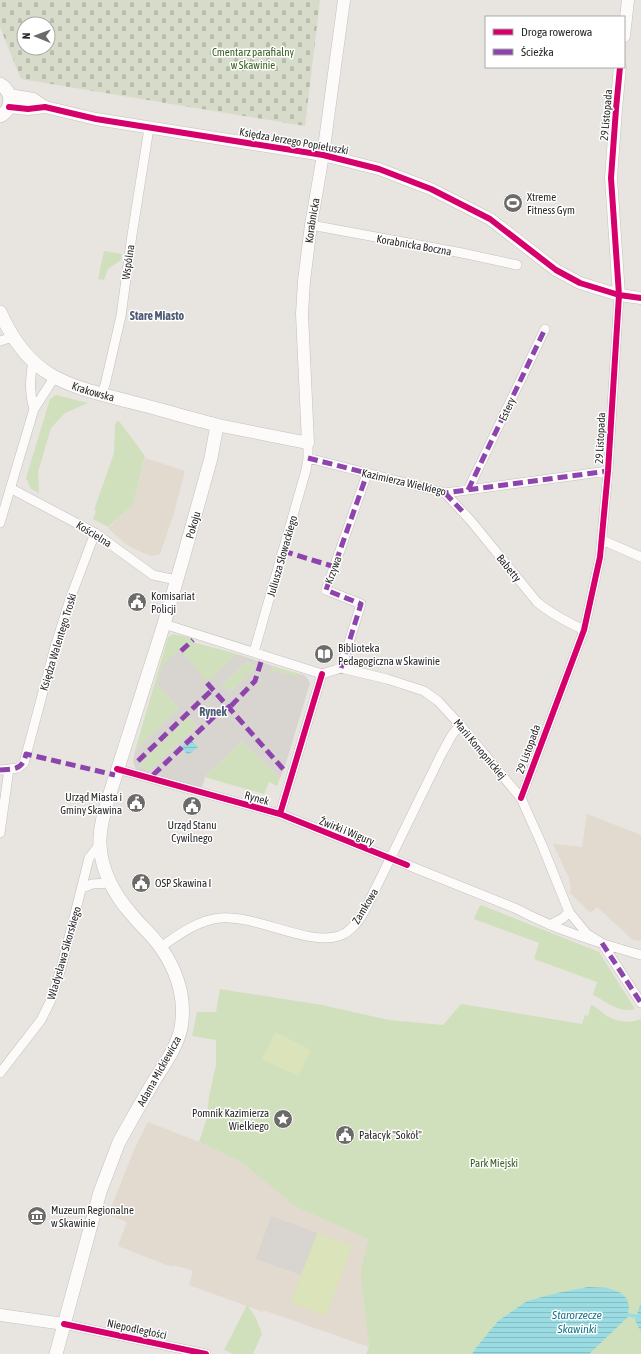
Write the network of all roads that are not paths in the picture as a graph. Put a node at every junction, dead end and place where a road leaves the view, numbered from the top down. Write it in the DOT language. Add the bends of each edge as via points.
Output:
graph roads {
  1 [pos="344,0"];
  2 [pos="628,0"];
  3 [pos="625,27"];
  4 [pos="620,68"];
  5 [pos="0,84"];
  6 [pos="6,106"];
  7 [pos="149,128"];
  8 [pos="323,155"];
  9 [pos="311,225"];
  10 [pos="517,265"];
  11 [pos="619,295"];
  12 [pos="641,298"];
  13 [pos="0,312"];
  14 [pos="545,329"];
  15 [pos="13,337"];
  16 [pos="0,341"];
  17 [pos="33,362"];
  18 [pos="54,378"];
  19 [pos="101,394"];
  20 [pos="34,409"];
  21 [pos="217,424"];
  22 [pos="308,443"];
  23 [pos="308,458"];
  24 [pos="608,471"];
  25 [pos="367,474"];
  26 [pos="10,488"];
  27 [pos="468,490"];
  28 [pos="445,494"];
  29 [pos="0,523"];
  30 [pos="95,533"];
  31 [pos="602,540"];
  32 [pos="641,557"];
  33 [pos="176,580"];
  34 [pos="164,624"];
  35 [pos="584,630"];
  36 [pos="254,652"];
  37 [pos="342,668"];
  38 [pos="322,674"];
  39 [pos="460,725"];
  40 [pos="4,769"];
  41 [pos="116,772"];
  42 [pos="521,798"];
  43 [pos="280,814"];
  44 [pos="0,833"];
  45 [pos="100,844"];
  46 [pos="390,859"];
  47 [pos="110,883"];
  48 [pos="82,888"];
  49 [pos="569,912"];
  50 [pos="550,925"];
  51 [pos="602,943"];
  52 [pos="161,946"];
  53 [pos="641,955"];
  54 [pos="641,1003"];
  55 [pos="0,1074"];
  56 [pos="0,1315"];
  57 [pos="64,1324"];
  58 [pos="163,1345"];
  59 [pos="56,1354"];
  60 [pos="161,1354"];
  61 [pos="206,1354"];
  1 -- 8 [label="street, Korabnicka"];
  2 -- 3 [label="street"];
  4 -- 11 [label="street, 29 Listopada" via="611,178"];
  5 -- 6 [label="main road" via="7,90"];
  6 -- 7 [label="street, Księdza Jerzego Popiełuszki" via="33,99 45,107"];
  7 -- 8 [label="street, Księdza Jerzego Popiełuszki"];
  7 -- 19 [label="street, Wspólna" via="121,316"];
  8 -- 9 [label="street, Korabnicka"];
  8 -- 11 [label="street, Księdza Jerzego Popiełuszki" via="379,169 431,189 490,219 556,270 580,283"];
  9 -- 10 [label="street, Korabnicka Boczna"];
  9 -- 22 [label="street, Korabnicka" via="302,314"];
  11 -- 12 [label="street, Księdza Jerzego Popiełuszki"];
  11 -- 24 [label="street, 29 Listopada"];
  13 -- 15 [label="main road, Krakowska"];
  14 -- 27 [label="street, Estery"];
  15 -- 16 [label="street"];
  15 -- 17 [label="main road, Krakowska"];
  17 -- 18 [label="main road, Krakowska"];
  17 -- 20 [label="street" via="30,381"];
  18 -- 19 [label="main road, Krakowska"];
  18 -- 20 [label="street"];
  19 -- 21 [label="main road, Krakowska"];
  20 -- 26 [label="street"];
  21 -- 22 [label="street"];
  21 -- 33 [label="main road, Pokoju" via="211,458"];
  22 -- 23 [label="street"];
  23 -- 25 [label="street, Kazimierza Wielkiego"];
  23 -- 36 [label="street, Juliusza Słowackiego"];
  24 -- 27 [label="street, Kazimierza Wielkiego"];
  24 -- 31 [label="street, 29 Listopada"];
  25 -- 28 [label="street, Kazimierza Wielkiego"];
  25 -- 37 [label="street, Krzywa" via="326,590 361,604"];
  26 -- 29 [label="street"];
  26 -- 30 [label="street, Kościelna"];
  27 -- 28 [label="street, Kazimierza Wielkiego"];
  28 -- 35 [label="street, Babetty" via="471,521 537,602 553,614"];
  30 -- 33 [label="street, Kościelna" via="153,575"];
  30 -- 40 [label="street, Księdza Walentego Troski" via="55,647 24,763 18,768"];
  31 -- 32 [label="street"];
  31 -- 35 [label="street, 29 Listopada"];
  33 -- 34 [label="main road, Pokoju"];
  34 -- 36 [label="street"];
  34 -- 41 [label="main road"];
  35 -- 42 [label="street, 29 Listopada"];
  36 -- 38 [label="street"];
  37 -- 38 [label="street"];
  37 -- 39 [label="street, Marii Konopnickiej" via="387,679 424,692 434,698"];
  38 -- 43 [label="street, Rynek"];
  39 -- 42 [label="street, Marii Konopnickiej"];
  39 -- 46 [label="street, Zamkowa" via="421,793"];
  40 -- 44 [label="street"];
  41 -- 43 [label="street, Rynek"];
  41 -- 45 [label="main road, Adama Mickiewicza" via="103,817"];
  42 -- 49 [label="street, Marii Konopnickiej"];
  43 -- 46 [label="street, Żwirki i Wigury"];
  45 -- 47 [label="main road, Adama Mickiewicza"];
  45 -- 48 [label="street, Władysława Sikorskiego" via="89,858"];
  46 -- 50 [label="street, Żwirki i Wigury" via="517,909"];
  46 -- 52 [label="street, Zamkowa" via="360,918 352,928 340,936 313,937 240,918 219,918 179,933"];
  47 -- 48 [label="street" via="92,884"];
  47 -- 52 [label="main road, Adama Mickiewicza" via="121,902"];
  48 -- 55 [label="street, Władysława Sikorskiego" via="60,972 47,1010"];
  49 -- 50 [label="street"];
  49 -- 51 [label="street, Marii Konopnickiej" via="587,934"];
  50 -- 51 [label="street, Żwirki i Wigury"];
  51 -- 53 [label="street, Żwirki i Wigury"];
  51 -- 54 [label="street"];
  52 -- 57 [label="main road, Adama Mickiewicza" via="179,984 182,1003 181,1028 171,1052 113,1156 100,1192"];
  56 -- 57 [label="street, Niepodległości"];
  57 -- 58 [label="street, Niepodległości"];
  57 -- 59 [label="main road, Adama Mickiewicza"];
  58 -- 60 [label="street"];
  58 -- 61 [label="street, Niepodległości"];
}
